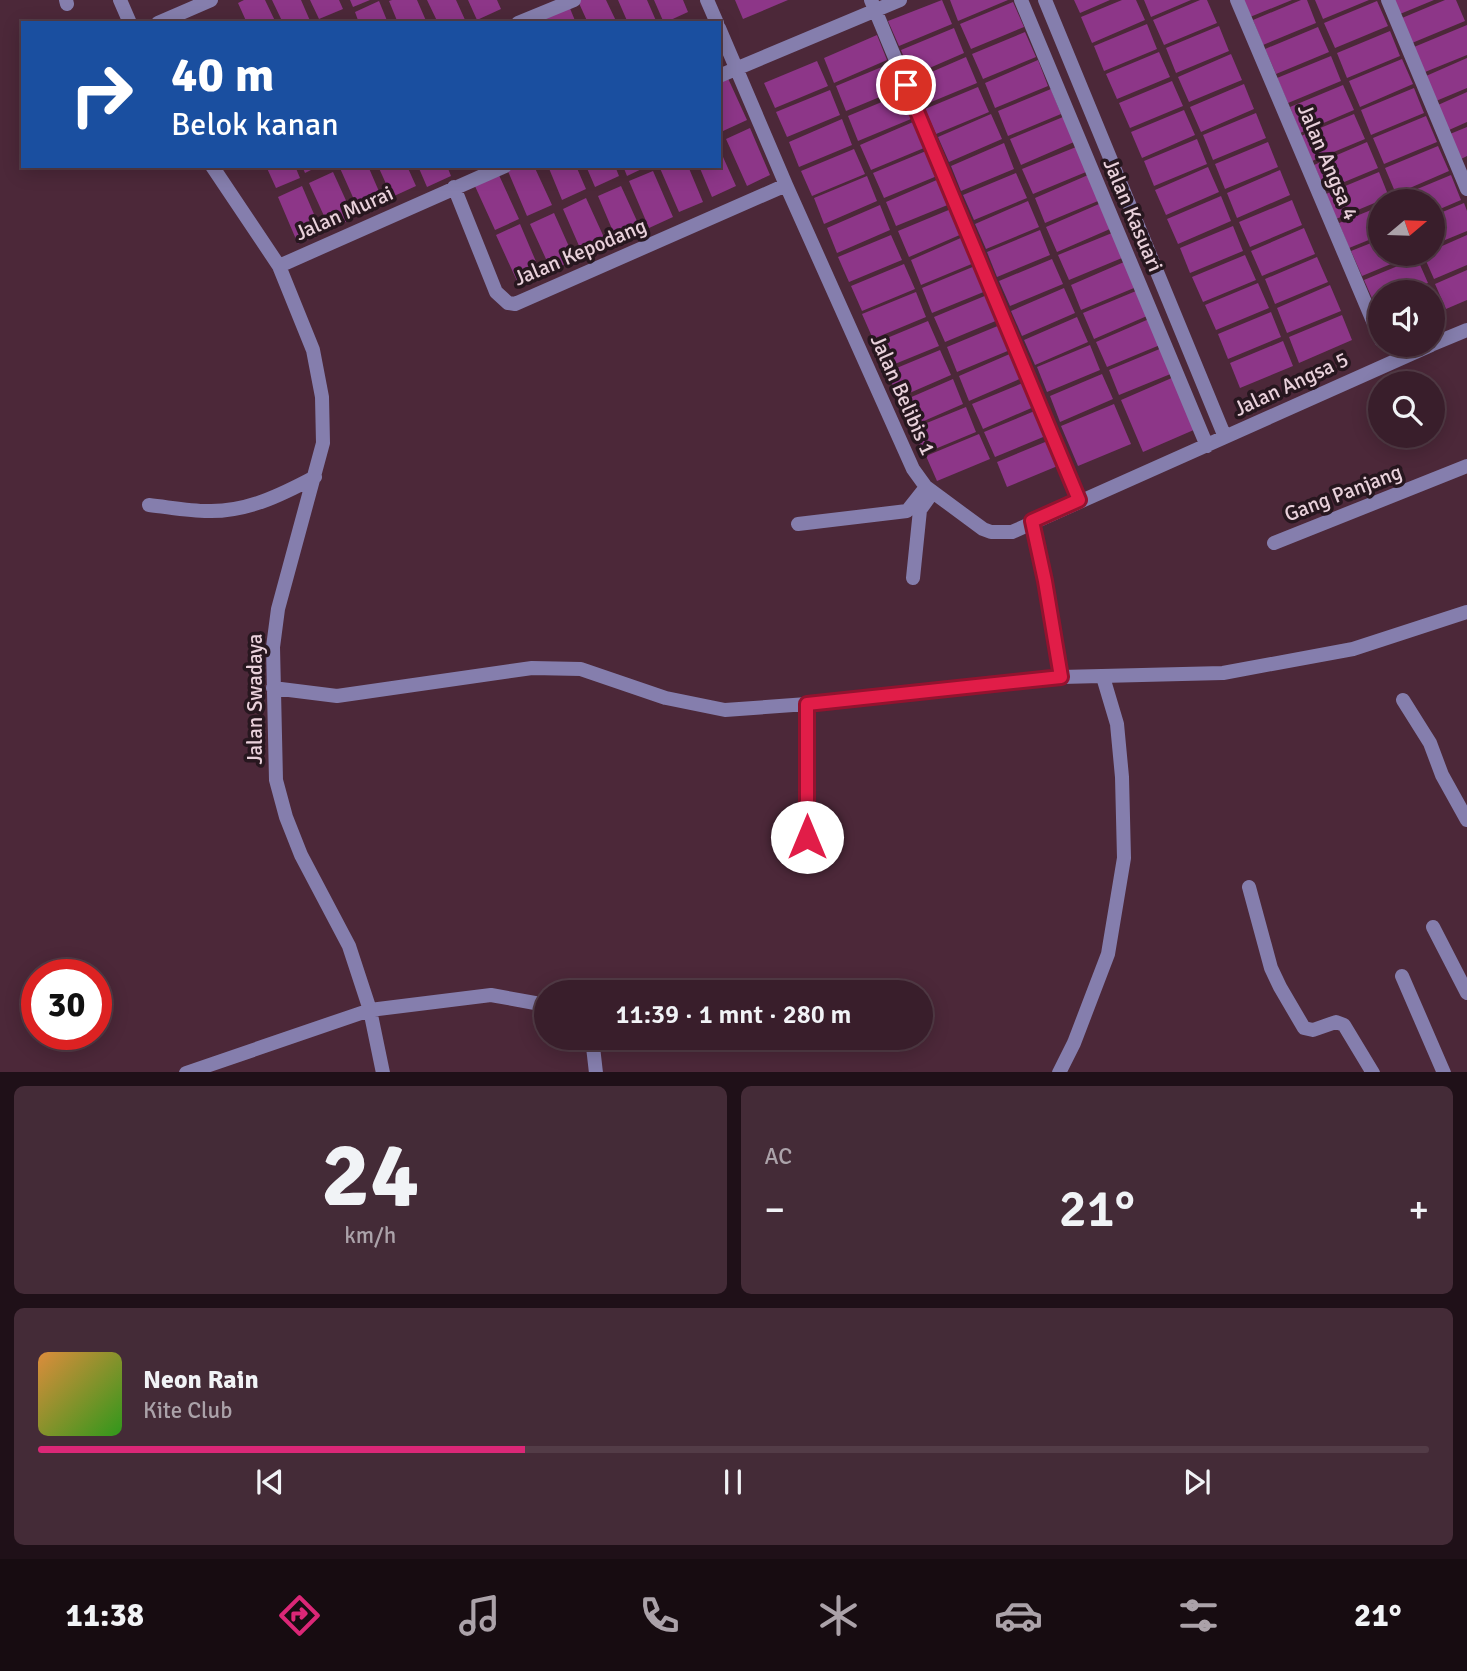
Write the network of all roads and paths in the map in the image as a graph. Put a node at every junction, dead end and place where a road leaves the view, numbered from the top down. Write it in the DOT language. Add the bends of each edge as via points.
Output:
graph roads {
  1 [pos="120,0"];
  2 [pos="211,0"];
  3 [pos="574,0"];
  4 [pos="707,0"];
  5 [pos="900,0"];
  6 [pos="1021,0"];
  7 [pos="1045,0"];
  8 [pos="1237,0"];
  9 [pos="1388,0"];
  10 [pos="874,5"];
  11 [pos="129,21"];
  12 [pos="163,21"];
  13 [pos="523,21"];
  14 [pos="716,21"];
  15 [pos="721,32"];
  16 [pos="737,69"];
  17 [pos="721,75"];
  18 [pos="213,168"];
  19 [pos="500,168"];
  20 [pos="786,185"];
  21 [pos="454,187"];
  22 [pos="1467,189"];
  23 [pos="279,266"];
  24 [pos="1368,310"];
  25 [pos="1467,330"];
  26 [pos="1445,339"];
  27 [pos="1388,357"];
  28 [pos="1402,357"];
  29 [pos="1390,362"];
  30 [pos="1225,437"];
  31 [pos="1207,446"];
  32 [pos="1467,466"];
  33 [pos="315,477"];
  34 [pos="930,489"];
  35 [pos="1079,500"];
  36 [pos="149,505"];
  37 [pos="1032,521"];
  38 [pos="798,524"];
  39 [pos="1274,543"];
  40 [pos="913,578"];
  41 [pos="1467,612"];
  42 [pos="1061,677"];
  43 [pos="1103,677"];
  44 [pos="273,688"];
  45 [pos="1404,700"];
  46 [pos="807,704"];
  47 [pos="1467,820"];
  48 [pos="807,837"];
  49 [pos="1249,887"];
  50 [pos="1433,927"];
  51 [pos="1402,976"];
  52 [pos="1467,993"];
  53 [pos="534,1003"];
  54 [pos="370,1010"];
  55 [pos="593,1050"];
  56 [pos="1369,1071"];
  57 [pos="189,1072"];
  58 [pos="383,1072"];
  59 [pos="596,1072"];
  60 [pos="1060,1072"];
  61 [pos="1444,1072"];
  1 -- 11 [label="street"];
  2 -- 12 [label="street"];
  3 -- 13 [label="street"];
  4 -- 14 [label="street, Jalan Belibis 1"];
  5 -- 10 [label="street"];
  6 -- 31 [label="street, Jalan Kasuari"];
  7 -- 30 [label="street, Jalan Kasuari"];
  8 -- 24 [label="street, Jalan Angsa 4"];
  9 -- 22 [label="street"];
  10 -- 16 [label="street"];
  10 -- 35 [label="street"];
  15 -- 16 [label="street, Jalan Belibis 1"];
  16 -- 17 [label="street"];
  16 -- 20 [label="street, Jalan Belibis 1"];
  18 -- 23 [label="street, Jalan Swadaya"];
  19 -- 21 [label="street, Jalan Murai"];
  20 -- 21 [label="street, Jalan Kepodang" via="515,304 496,292"];
  20 -- 34 [label="street, Jalan Belibis 1" via="913,469"];
  21 -- 23 [label="street, Jalan Murai"];
  23 -- 33 [label="street, Jalan Swadaya" via="313,350 322,397 323,443"];
  25 -- 26 [label="street, Jalan Angsa 5"];
  27 -- 29 [label="street, Jalan Angsa 4"];
  28 -- 29 [label="street, Jalan Angsa 5"];
  29 -- 30 [label="street, Jalan Angsa 5"];
  30 -- 31 [label="street, Jalan Angsa 5"];
  31 -- 35 [label="street, Jalan Belibis 1"];
  32 -- 39 [label="street, Gang Panjang"];
  33 -- 36 [label="street" via="277,498 242,508 209,511"];
  33 -- 44 [label="street, Jalan Swadaya" via="278,608"];
  34 -- 37 [label="street, Jalan Belibis 1" via="991,532 1012,532"];
  34 -- 38 [label="street" via="907,511"];
  34 -- 40 [label="street" via="920,510"];
  35 -- 37 [label="street, Jalan Belibis 1"];
  37 -- 42 [label="street"];
  41 -- 43 [label="street" via="1353,649 1223,673"];
  42 -- 43 [label="street"];
  42 -- 46 [label="street"];
  43 -- 60 [label="street" via="1117,724 1124,858 1108,954"];
  44 -- 46 [label="street" via="337,696 532,668 581,669 666,698 725,710"];
  44 -- 54 [label="street, Jalan Swadaya" via="276,780 286,817 349,946"];
  45 -- 47 [label="street"];
  46 -- 48 [label="street"];
  49 -- 56 [label="street" via="1271,968 1304,1028 1313,1030 1336,1022 1344,1025"];
  50 -- 52 [label="street"];
  51 -- 61 [label="street"];
  53 -- 54 [label="street" via="491,995"];
  54 -- 57 [label="street"];
  54 -- 58 [label="street, Jalan Swadaya"];
  55 -- 59 [label="street"];
}
